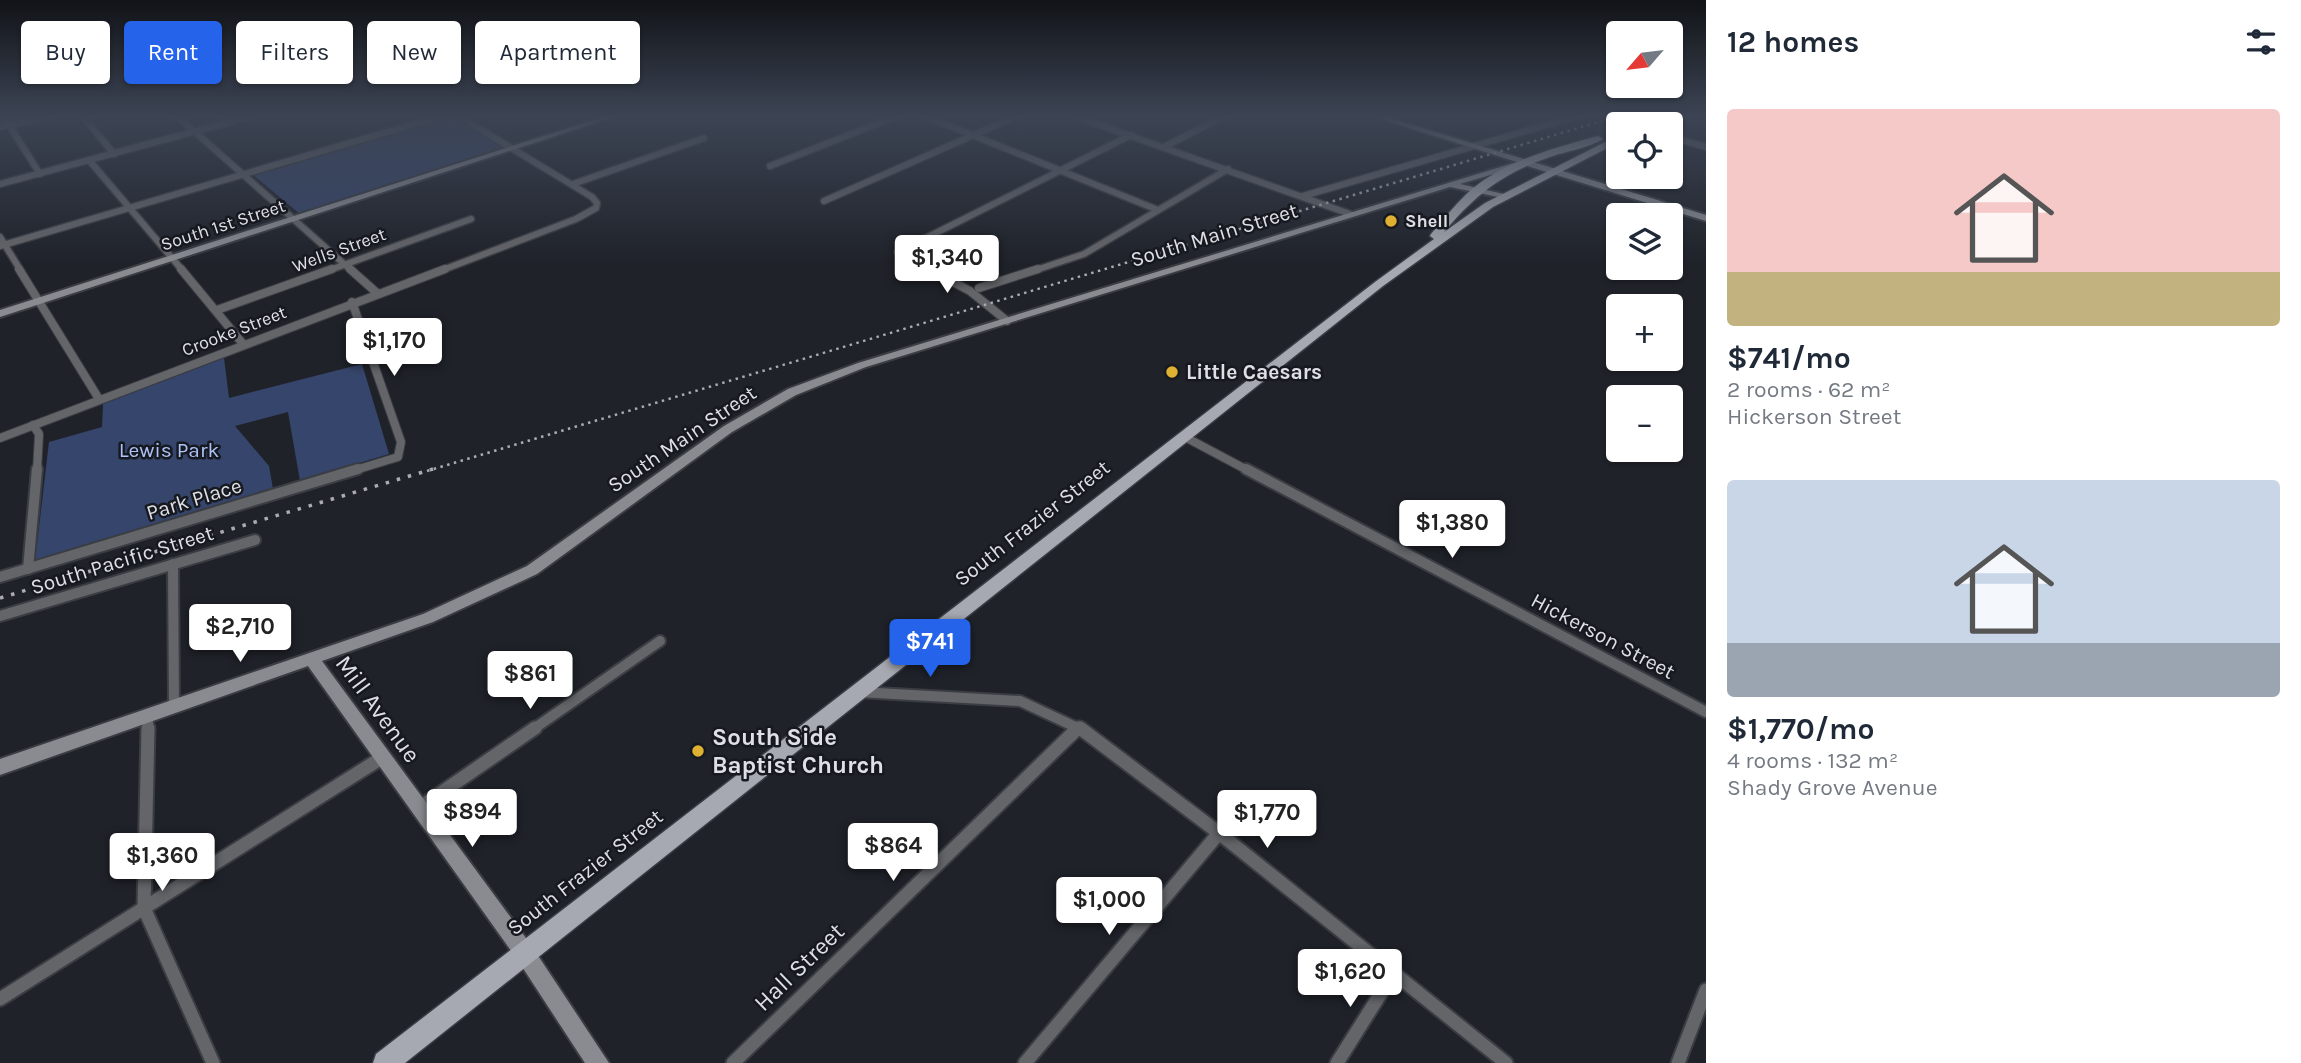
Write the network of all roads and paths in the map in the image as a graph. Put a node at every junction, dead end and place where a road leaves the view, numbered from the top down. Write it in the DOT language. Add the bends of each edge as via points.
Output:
graph roads {
  1 [pos="34,165"];
  2 [pos="73,165"];
  3 [pos="92,165"];
  4 [pos="232,165"];
  5 [pos="279,165"];
  6 [pos="462,165"];
  7 [pos="541,165"];
  8 [pos="628,165"];
  9 [pos="774,165"];
  10 [pos="906,165"];
  11 [pos="1047,165"];
  12 [pos="1072,165"];
  13 [pos="1215,165"];
  14 [pos="1404,165"];
  15 [pos="1519,165"];
  16 [pos="1522,165"];
  17 [pos="1535,165"];
  18 [pos="1564,165"];
  19 [pos="770,166"];
  20 [pos="1228,169"];
  21 [pos="1061,170"];
  22 [pos="1552,171"];
  23 [pos="40,174"];
  24 [pos="244,175"];
  25 [pos="0,184"];
  26 [pos="573,184"];
  27 [pos="1450,184"];
  28 [pos="1476,191"];
  29 [pos="1303,195"];
  30 [pos="1505,197"];
  31 [pos="824,201"];
  32 [pos="126,209"];
  33 [pos="1158,210"];
  34 [pos="1350,214"];
  35 [pos="1706,218"];
  36 [pos="294,219"];
  37 [pos="471,219"];
  38 [pos="2,242"];
  39 [pos="170,258"];
  40 [pos="1414,259"];
  41 [pos="345,265"];
  42 [pos="979,288"];
  43 [pos="377,293"];
  44 [pos="40,302"];
  45 [pos="352,302"];
  46 [pos="217,310"];
  47 [pos="0,314"];
  48 [pos="1007,321"];
  49 [pos="243,344"];
  50 [pos="99,399"];
  51 [pos="33,425"];
  52 [pos="1185,437"];
  53 [pos="0,438"];
  54 [pos="255,540"];
  55 [pos="173,564"];
  56 [pos="28,569"];
  57 [pos="0,577"];
  58 [pos="0,616"];
  59 [pos="660,641"];
  60 [pos="311,659"];
  61 [pos="859,692"];
  62 [pos="174,706"];
  63 [pos="1706,712"];
  64 [pos="148,715"];
  65 [pos="1079,727"];
  66 [pos="383,757"];
  67 [pos="0,766"];
  68 [pos="419,808"];
  69 [pos="1219,833"];
  70 [pos="144,908"];
  71 [pos="524,952"];
  72 [pos="1393,974"];
  73 [pos="1706,990"];
  74 [pos="0,999"];
  75 [pos="213,1063"];
  76 [pos="385,1063"];
  77 [pos="598,1063"];
  78 [pos="733,1063"];
  79 [pos="1025,1063"];
  80 [pos="1338,1063"];
  81 [pos="1506,1063"];
  82 [pos="1678,1063"];
  1 -- 23 [label="street"];
  2 -- 23 [label="street"];
  3 -- 32 [label="street"];
  4 -- 24 [label="street"];
  5 -- 24 [label="street"];
  6 -- 36 [label="street, South 1st Street"];
  7 -- 26 [label="street"];
  8 -- 26 [label="street"];
  9 -- 19 [label="street"];
  10 -- 31 [label="street"];
  11 -- 21 [label="street"];
  12 -- 21 [label="street"];
  13 -- 20 [label="street"];
  14 -- 29 [label="street"];
  15 -- 27 [label="street, South Main Street"];
  16 -- 28 [label="main road, South Frazier Street"];
  17 -- 22 [label="street"];
  18 -- 22 [label="main road, South Frazier Street"];
  20 -- 29 [label="street"];
  20 -- 33 [label="street"];
  21 -- 33 [label="street"];
  21 -- 48 [label="street" via="898,252 970,291"];
  22 -- 30 [label="main road, South Frazier Street"];
  22 -- 35 [label="street"];
  23 -- 25 [label="street"];
  24 -- 32 [label="street"];
  24 -- 36 [label="street"];
  26 -- 43 [label="street, Crooke Street" via="592,197 596,208"];
  27 -- 28 [label="street"];
  27 -- 34 [label="street, South Main Street"];
  28 -- 30 [label="street"];
  28 -- 40 [label="main road, South Frazier Street"];
  29 -- 34 [label="street"];
  30 -- 40 [label="main road, South Frazier Street"];
  32 -- 38 [label="street"];
  32 -- 39 [label="street"];
  33 -- 42 [label="street" via="1084,254"];
  34 -- 48 [label="street, South Main Street"];
  36 -- 39 [label="street, South 1st Street"];
  36 -- 41 [label="street"];
  37 -- 41 [label="street, Wells Street"];
  38 -- 44 [label="street"];
  39 -- 44 [label="street, South 1st Street"];
  39 -- 46 [label="street"];
  40 -- 52 [label="main road, South Frazier Street"];
  41 -- 43 [label="street"];
  41 -- 46 [label="street, Wells Street"];
  43 -- 45 [label="street, Crooke Street"];
  44 -- 47 [label="street, South 1st Street"];
  44 -- 50 [label="street"];
  45 -- 49 [label="street, Crooke Street"];
  45 -- 56 [label="street, Park Place" via="401,442 398,457"];
  46 -- 49 [label="street"];
  48 -- 60 [label="street, South Main Street" via="862,365 792,392 727,429 537,567 428,618"];
  49 -- 50 [label="street, Crooke Street"];
  50 -- 51 [label="street, Crooke Street"];
  51 -- 53 [label="street, Crooke Street"];
  51 -- 56 [label="street" via="39,444"];
  52 -- 61 [label="main road, South Frazier Street"];
  52 -- 63 [label="street, Hickerson Street"];
  54 -- 55 [label="street, South Pacific Street"];
  55 -- 58 [label="street, South Pacific Street"];
  55 -- 62 [label="street"];
  56 -- 57 [label="street, Park Place"];
  59 -- 68 [label="street"];
  60 -- 62 [label="street, South Main Street"];
  60 -- 66 [label="street, Mill Avenue"];
  61 -- 65 [label="street" via="1020,701"];
  61 -- 71 [label="main road, South Frazier Street"];
  62 -- 64 [label="street, South Main Street"];
  64 -- 67 [label="street, South Main Street"];
  64 -- 70 [label="street"];
  65 -- 69 [label="street"];
  65 -- 78 [label="street, Hall Street"];
  66 -- 68 [label="street, Mill Avenue"];
  66 -- 70 [label="street"];
  68 -- 71 [label="street, Mill Avenue"];
  69 -- 72 [label="street"];
  69 -- 79 [label="street"];
  70 -- 74 [label="street"];
  70 -- 75 [label="street"];
  71 -- 76 [label="main road, South Frazier Street"];
  71 -- 77 [label="street, Mill Avenue"];
  72 -- 80 [label="street"];
  72 -- 81 [label="street"];
  73 -- 82 [label="street"];
}
